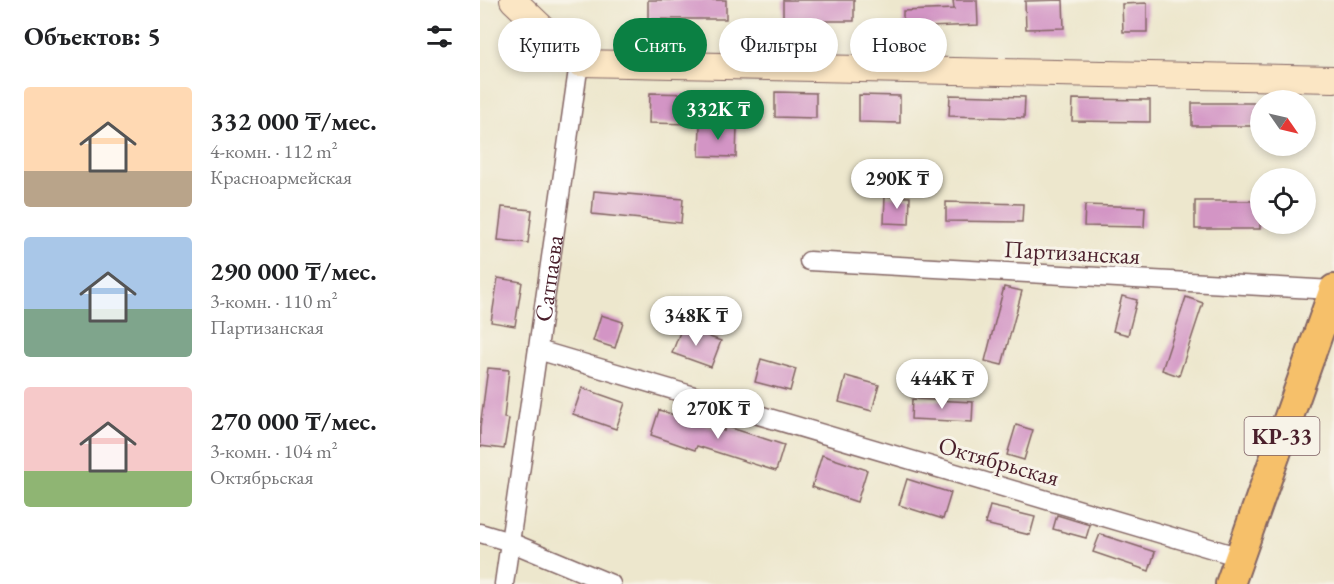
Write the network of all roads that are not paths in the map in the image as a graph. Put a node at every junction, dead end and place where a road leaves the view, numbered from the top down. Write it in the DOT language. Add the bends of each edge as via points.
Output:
graph roads {
  1 [pos="513,0"];
  2 [pos="532,18"];
  3 [pos="601,63"];
  4 [pos="578,72"];
  5 [pos="1334,79"];
  6 [pos="809,261"];
  7 [pos="1334,289"];
  8 [pos="538,350"];
  9 [pos="480,533"];
  10 [pos="510,542"];
  11 [pos="1240,557"];
  12 [pos="504,584"];
  13 [pos="611,584"];
  14 [pos="1230,584"];
  1 -- 2 [label="street"];
  3 -- 5 [label="street"];
  4 -- 8 [label="street, Сатпаева"];
  6 -- 7 [label="street, Партизанская"];
  7 -- 11 [label="main road, KP-33"];
  8 -- 10 [label="street, Сатпаева"];
  8 -- 11 [label="street, Октябрьская"];
  9 -- 10 [label="street"];
  10 -- 12 [label="street, Сатпаева"];
  10 -- 13 [label="street"];
  11 -- 14 [label="main road, KP-33"];
}
